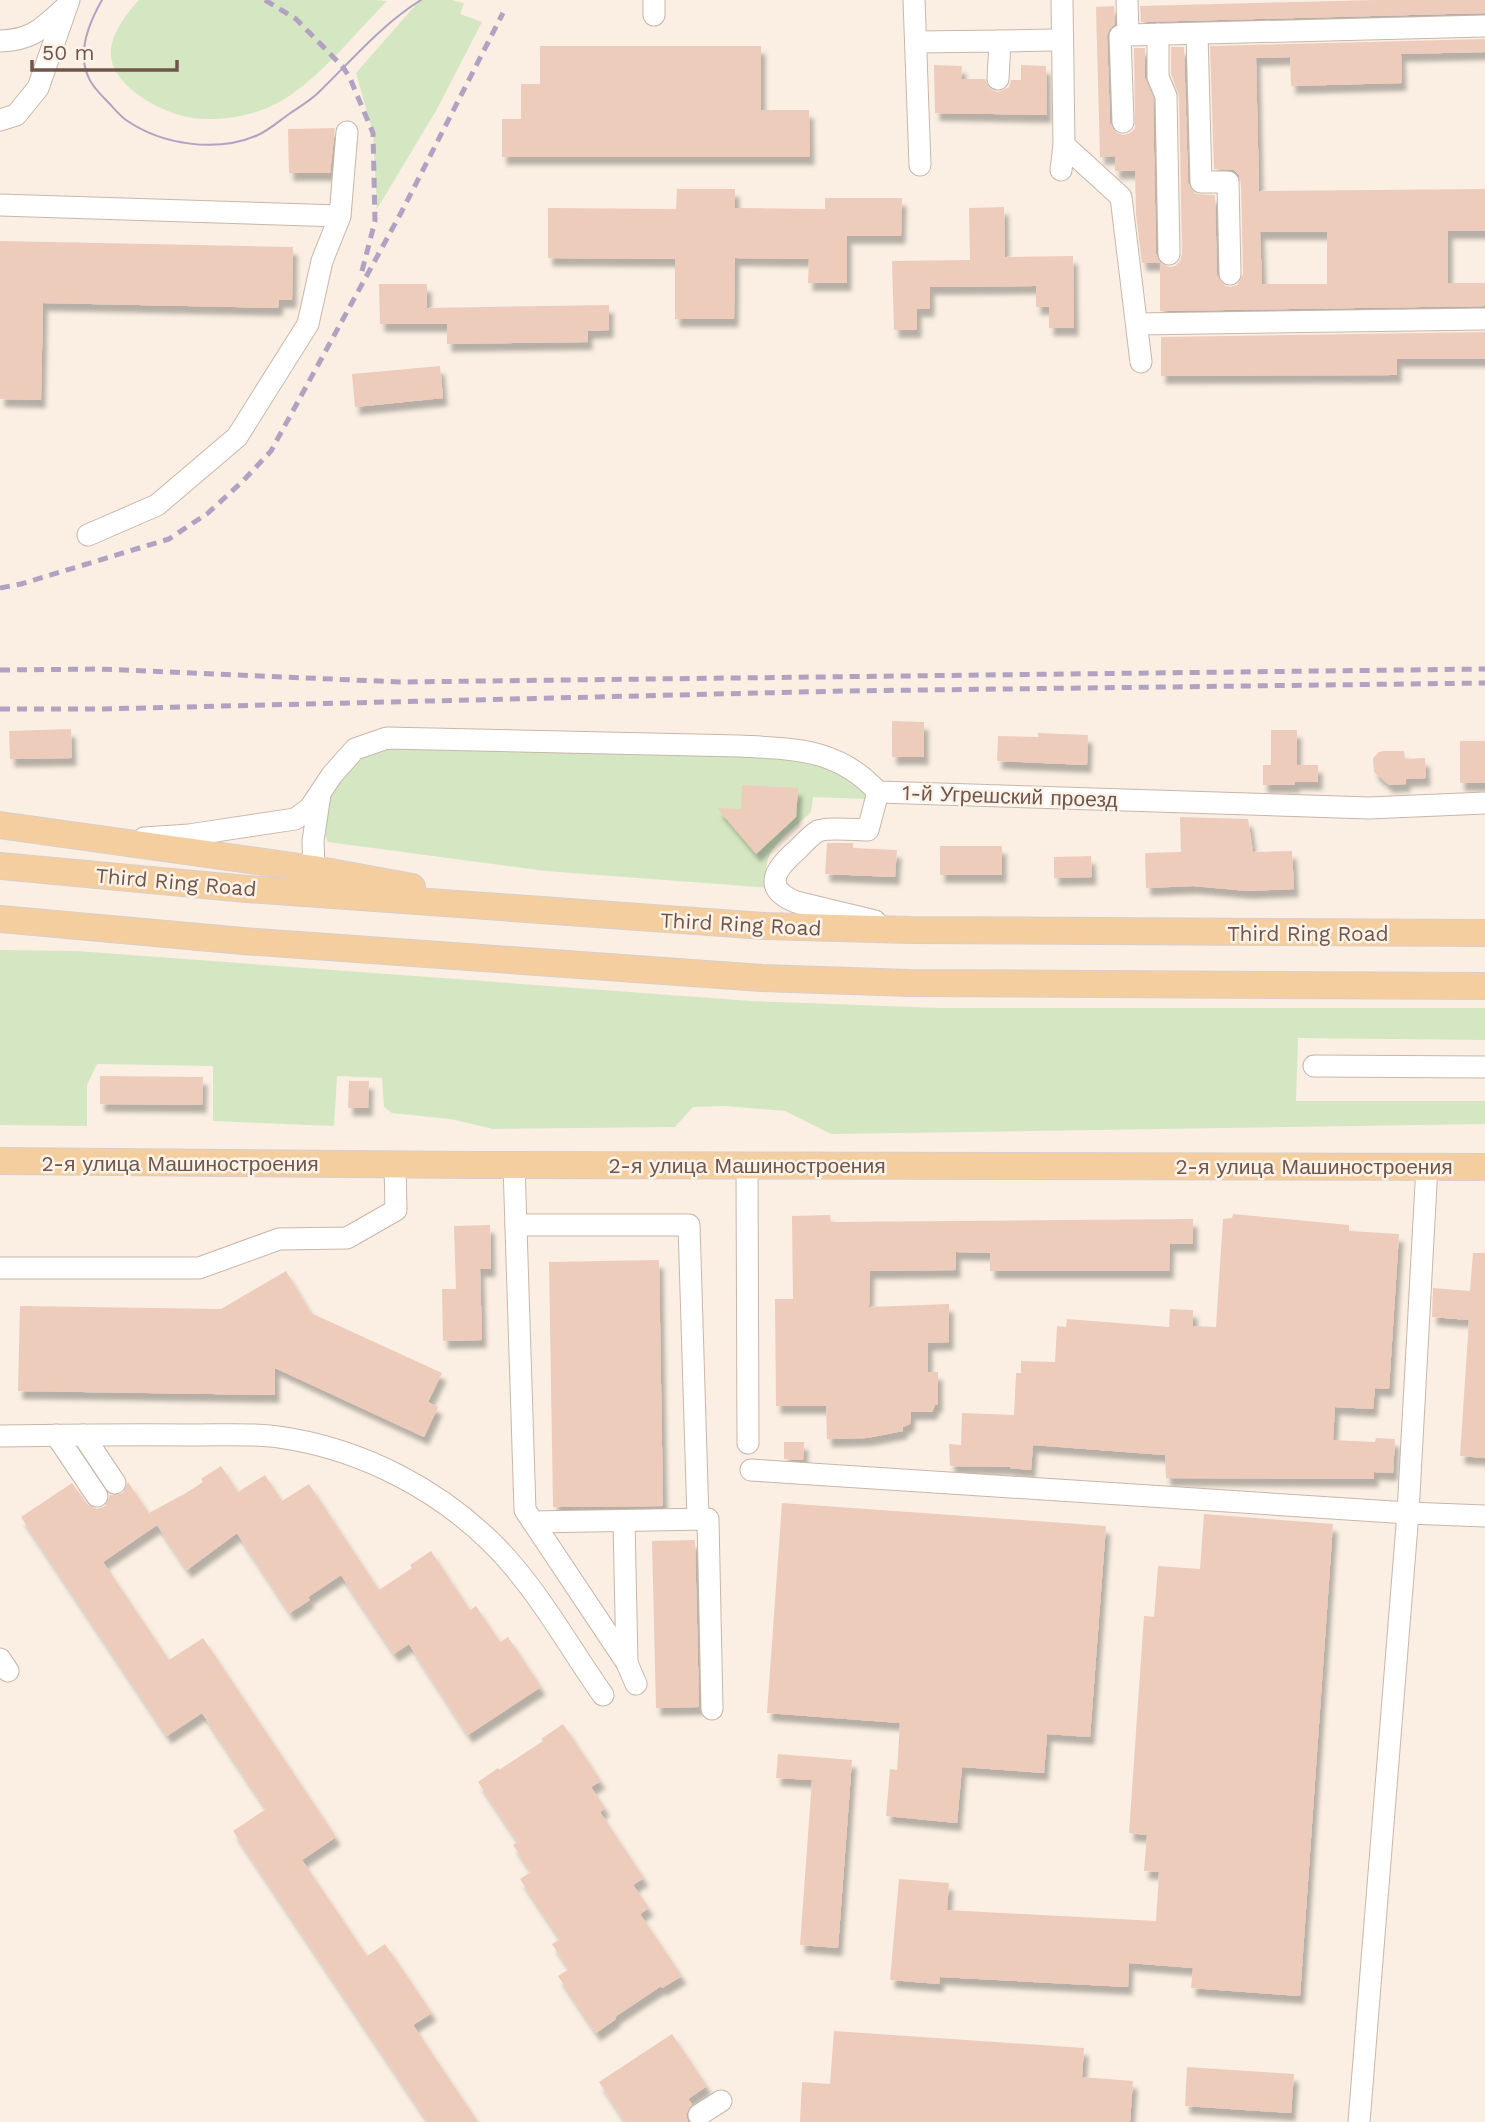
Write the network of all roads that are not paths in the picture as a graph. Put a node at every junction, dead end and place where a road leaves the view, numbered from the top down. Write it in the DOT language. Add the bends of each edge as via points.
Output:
graph roads {
  1 [pos="914,0"];
  2 [pos="1062,0"];
  3 [pos="1128,0"];
  4 [pos="69,3"];
  5 [pos="1485,26"];
  6 [pos="1158,34"];
  7 [pos="1197,34"];
  8 [pos="1128,35"];
  9 [pos="1052,40"];
  10 [pos="0,41"];
  11 [pos="1000,41"];
  12 [pos="916,42"];
  13 [pos="998,79"];
  14 [pos="0,120"];
  15 [pos="1123,122"];
  16 [pos="348,132"];
  17 [pos="1065,145"];
  18 [pos="920,164"];
  19 [pos="1061,170"];
  20 [pos="0,205"];
  21 [pos="340,216"];
  22 [pos="1169,254"];
  23 [pos="1230,274"];
  24 [pos="1485,319"];
  25 [pos="1137,324"];
  26 [pos="1141,362"];
  27 [pos="88,536"];
  28 [pos="878,792"];
  29 [pos="320,794"];
  30 [pos="1485,803"];
  31 [pos="0,825"];
  32 [pos="109,840"];
  33 [pos="0,866"];
  34 [pos="314,869"];
  35 [pos="544,911"];
  36 [pos="0,919"];
  37 [pos="78,926"];
  38 [pos="910,930"];
  39 [pos="0,931"];
  40 [pos="1485,933"];
  41 [pos="1485,986"];
  42 [pos="1314,1066"];
  43 [pos="1485,1067"];
  44 [pos="2,1162"];
  45 [pos="395,1164"];
  46 [pos="514,1165"];
  47 [pos="747,1165"];
  48 [pos="1427,1167"];
  49 [pos="1485,1167"];
  50 [pos="516,1225"];
  51 [pos="0,1268"];
  52 [pos="83,1434"];
  53 [pos="56,1435"];
  54 [pos="0,1436"];
  55 [pos="748,1443"];
  56 [pos="751,1470"];
  57 [pos="116,1483"];
  58 [pos="97,1496"];
  59 [pos="1408,1513"];
  60 [pos="1485,1516"];
  61 [pos="698,1519"];
  62 [pos="624,1521"];
  63 [pos="533,1522"];
  64 [pos="627,1663"];
  65 [pos="636,1685"];
  66 [pos="603,1695"];
  67 [pos="712,1709"];
  68 [pos="721,2101"];
  69 [pos="699,2115"];
  70 [pos="1359,2122"];
  1 -- 12 [label="street"];
  2 -- 17 [label="street"];
  3 -- 8 [label="street"];
  4 -- 10 [label="street" via="36,33 18,41"];
  4 -- 14 [label="street" via="38,88 16,115"];
  5 -- 7 [label="street"];
  6 -- 7 [label="street"];
  6 -- 8 [label="street"];
  6 -- 22 [label="street" via="1157,77 1167,96"];
  7 -- 23 [label="street" via="1201,182 1228,182"];
  8 -- 15 [label="street" via="1120,36"];
  9 -- 11 [label="street"];
  11 -- 12 [label="street"];
  11 -- 13 [label="street"];
  12 -- 18 [label="street"];
  16 -- 21 [label="street"];
  17 -- 19 [label="street"];
  17 -- 25 [label="street" via="1121,197"];
  20 -- 21 [label="street"];
  21 -- 27 [label="street" via="322,261 309,324 237,437 157,505"];
  24 -- 25 [label="street"];
  25 -- 26 [label="street"];
  28 -- 29 [label="street, 1-й Угрешский проезд" via="833,758 791,749 387,738 355,749"];
  28 -- 30 [label="street, 1-й Угрешский проезд" via="1369,808"];
  28 -- 38 [label="street" via="869,830 819,831 783,862 776,872 776,890 796,902"];
  29 -- 32 [label="street, 1-й Угрешский проезд" via="295,818 189,835"];
  29 -- 34 [label="street, 1-й Угрешский проезд"];
  31 -- 32 [label="main road"];
  32 -- 34 [label="main road"];
  33 -- 35 [label="main road, Third Ring Road"];
  34 -- 35 [label="main road"];
  35 -- 38 [label="main road, Third Ring Road" via="765,926"];
  36 -- 37 [label="main road"];
  37 -- 39 [label="main road"];
  37 -- 41 [label="main road" via="541,964 834,981"];
  38 -- 40 [label="main road, Third Ring Road"];
  42 -- 43 [label="street"];
  44 -- 45 [label="main road, 2-я улица Машиностроения"];
  45 -- 46 [label="main road, 2-я улица Машиностроения"];
  45 -- 51 [label="street" via="396,1210 346,1238 279,1240 199,1268"];
  46 -- 47 [label="main road, 2-я улица Машиностроения"];
  46 -- 50 [label="street"];
  47 -- 48 [label="main road, 2-я улица Машиностроения"];
  47 -- 55 [label="street"];
  48 -- 49 [label="main road, 2-я улица Машиностроения"];
  48 -- 59 [label="street"];
  50 -- 61 [label="street" via="689,1225"];
  50 -- 63 [label="street" via="524,1510"];
  52 -- 53 [label="street"];
  52 -- 57 [label="street"];
  52 -- 66 [label="street" via="290,1438 334,1449 404,1477 470,1523 500,1552"];
  53 -- 54 [label="street"];
  53 -- 58 [label="street"];
  56 -- 59 [label="street"];
  59 -- 60 [label="street"];
  59 -- 70 [label="street"];
  61 -- 62 [label="street"];
  61 -- 67 [label="street" via="708,1519"];
  62 -- 63 [label="street"];
  62 -- 64 [label="street"];
  63 -- 64 [label="street"];
  64 -- 65 [label="street"];
  68 -- 69 [label="street"];
}
